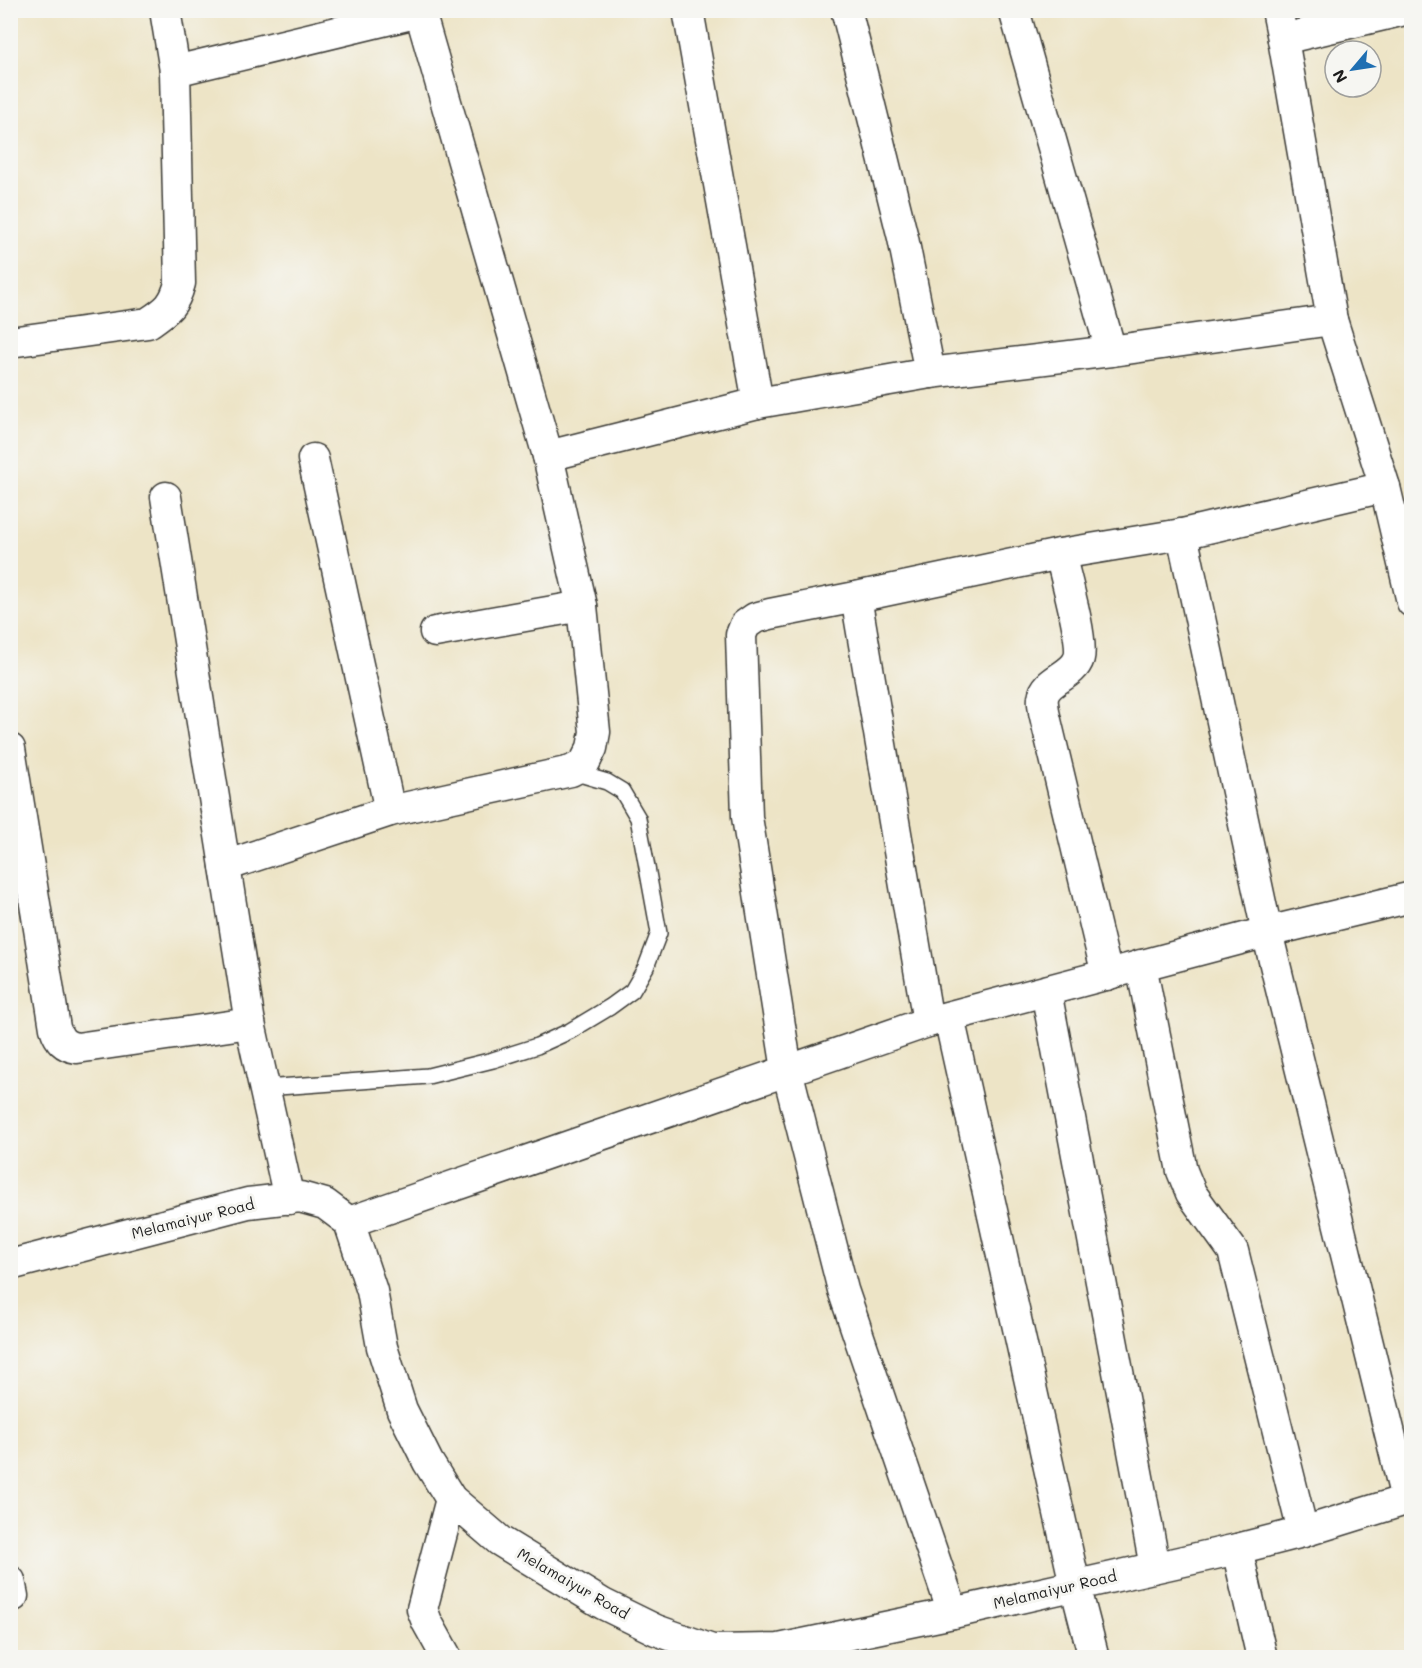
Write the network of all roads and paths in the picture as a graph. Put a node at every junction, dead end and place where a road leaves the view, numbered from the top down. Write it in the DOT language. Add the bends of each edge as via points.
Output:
graph roads {
  1 [pos="165,10"];
  2 [pos="688,10"];
  3 [pos="1014,10"];
  4 [pos="1405,10"];
  5 [pos="423,11"];
  6 [pos="847,13"];
  7 [pos="1280,25"];
  8 [pos="175,72"];
  9 [pos="1332,320"];
  10 [pos="10,342"];
  11 [pos="1111,351"];
  12 [pos="930,373"];
  13 [pos="758,403"];
  14 [pos="548,456"];
  15 [pos="313,459"];
  16 [pos="1385,487"];
  17 [pos="166,498"];
  18 [pos="1182,534"];
  19 [pos="1060,554"];
  20 [pos="856,597"];
  21 [pos="1412,602"];
  22 [pos="582,606"];
  23 [pos="435,632"];
  24 [pos="10,749"];
  25 [pos="571,771"];
  26 [pos="390,812"];
  27 [pos="225,866"];
  28 [pos="1412,897"];
  29 [pos="1267,932"];
  30 [pos="1141,965"];
  31 [pos="1107,975"];
  32 [pos="1046,991"];
  33 [pos="939,1020"];
  34 [pos="250,1023"];
  35 [pos="787,1070"];
  36 [pos="265,1088"];
  37 [pos="289,1199"];
  38 [pos="349,1222"];
  39 [pos="10,1265"];
  40 [pos="1409,1498"];
  41 [pos="451,1499"];
  42 [pos="1303,1532"];
  43 [pos="1237,1549"];
  44 [pos="1155,1568"];
  45 [pos="1076,1585"];
  46 [pos="953,1613"];
  47 [pos="447,1658"];
  48 [pos="1094,1658"];
  49 [pos="1262,1658"];
  1 -- 8 [label="street"];
  2 -- 13 [label="street"];
  3 -- 11 [label="street"];
  4 -- 7 [label="street"];
  5 -- 8 [label="street"];
  5 -- 14 [label="street"];
  6 -- 12 [label="street" via="903,238"];
  7 -- 9 [label="street"];
  8 -- 10 [label="street" via="180,284 175,300 148,323"];
  9 -- 11 [label="street"];
  9 -- 16 [label="street"];
  11 -- 12 [label="street"];
  12 -- 13 [label="street"];
  13 -- 14 [label="street"];
  14 -- 22 [label="street"];
  15 -- 26 [label="street"];
  16 -- 18 [label="street"];
  16 -- 21 [label="street"];
  17 -- 27 [label="street"];
  18 -- 19 [label="street"];
  18 -- 29 [label="street"];
  19 -- 20 [label="street"];
  19 -- 31 [label="street" via="1080,642 1079,659 1042,697"];
  20 -- 33 [label="street"];
  20 -- 35 [label="street" via="755,618 741,635 747,817"];
  22 -- 23 [label="street"];
  22 -- 25 [label="street" via="595,732 584,764"];
  24 -- 34 [label="street" via="59,1039 77,1048"];
  25 -- 26 [label="street"];
  25 -- 36 [label="lane" via="622,790 638,818 659,933 632,991 570,1031 537,1046 482,1062 428,1076"];
  26 -- 27 [label="street"];
  27 -- 34 [label="street"];
  28 -- 29 [label="street"];
  29 -- 30 [label="street"];
  29 -- 40 [label="street"];
  30 -- 31 [label="street"];
  30 -- 42 [label="street" via="1182,1170 1191,1193 1233,1251"];
  31 -- 32 [label="street"];
  32 -- 33 [label="street"];
  32 -- 44 [label="street"];
  33 -- 35 [label="street"];
  33 -- 45 [label="street"];
  34 -- 36 [label="street"];
  35 -- 38 [label="street"];
  35 -- 46 [label="street" via="843,1290"];
  36 -- 37 [label="street"];
  37 -- 38 [label="street, Melamaiyur Road" via="300,1197 325,1204"];
  37 -- 39 [label="street, Melamaiyur Road" via="248,1203"];
  38 -- 41 [label="street, Melamaiyur Road" via="372,1291 382,1347 402,1410"];
  40 -- 42 [label="street, Melamaiyur Road"];
  41 -- 46 [label="street, Melamaiyur Road" via="500,1540 603,1604 656,1630 712,1650 779,1649"];
  41 -- 47 [label="street" via="422,1609"];
  42 -- 43 [label="street, Melamaiyur Road"];
  43 -- 44 [label="street, Melamaiyur Road"];
  43 -- 49 [label="street"];
  44 -- 45 [label="street, Melamaiyur Road"];
  45 -- 46 [label="street, Melamaiyur Road"];
  45 -- 48 [label="street"];
}
